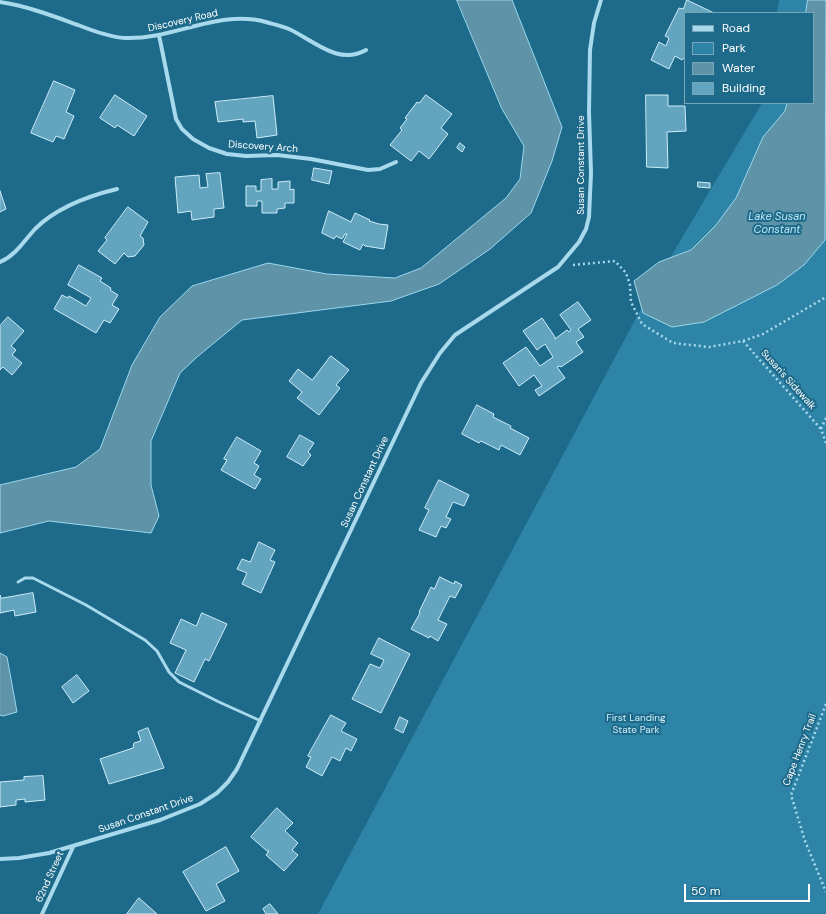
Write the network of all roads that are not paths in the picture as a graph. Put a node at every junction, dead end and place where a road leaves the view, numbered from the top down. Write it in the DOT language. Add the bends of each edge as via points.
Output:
graph roads {
  1 [pos="601,0"];
  2 [pos="0,2"];
  3 [pos="159,35"];
  4 [pos="366,50"];
  5 [pos="396,162"];
  6 [pos="117,189"];
  7 [pos="0,262"];
  8 [pos="18,582"];
  9 [pos="261,721"];
  10 [pos="73,846"];
  11 [pos="0,860"];
  12 [pos="42,914"];
  1 -- 9 [label="street, Susan Constant Drive" via="590,50 591,173 586,229 579,242 558,267 456,335 440,353 421,383"];
  2 -- 3 [label="street, Discovery Road" via="27,7 102,34 124,38"];
  3 -- 4 [label="street, Discovery Road" via="221,20 243,19 265,21 288,29 326,51 337,54 350,56"];
  3 -- 5 [label="street, Discovery Arch" via="176,119 193,139 209,148 227,154 277,155 368,170 380,169"];
  6 -- 7 [label="street" via="75,203 48,218 18,249"];
  8 -- 9 [label="lane" via="25,578 33,578 86,605 146,640 179,682"];
  9 -- 10 [label="street, Susan Constant Drive" via="237,769 217,793 200,804 160,820"];
  10 -- 11 [label="street, Susan Constant Drive" via="49,853"];
  10 -- 12 [label="street, 62nd Street"];
}
